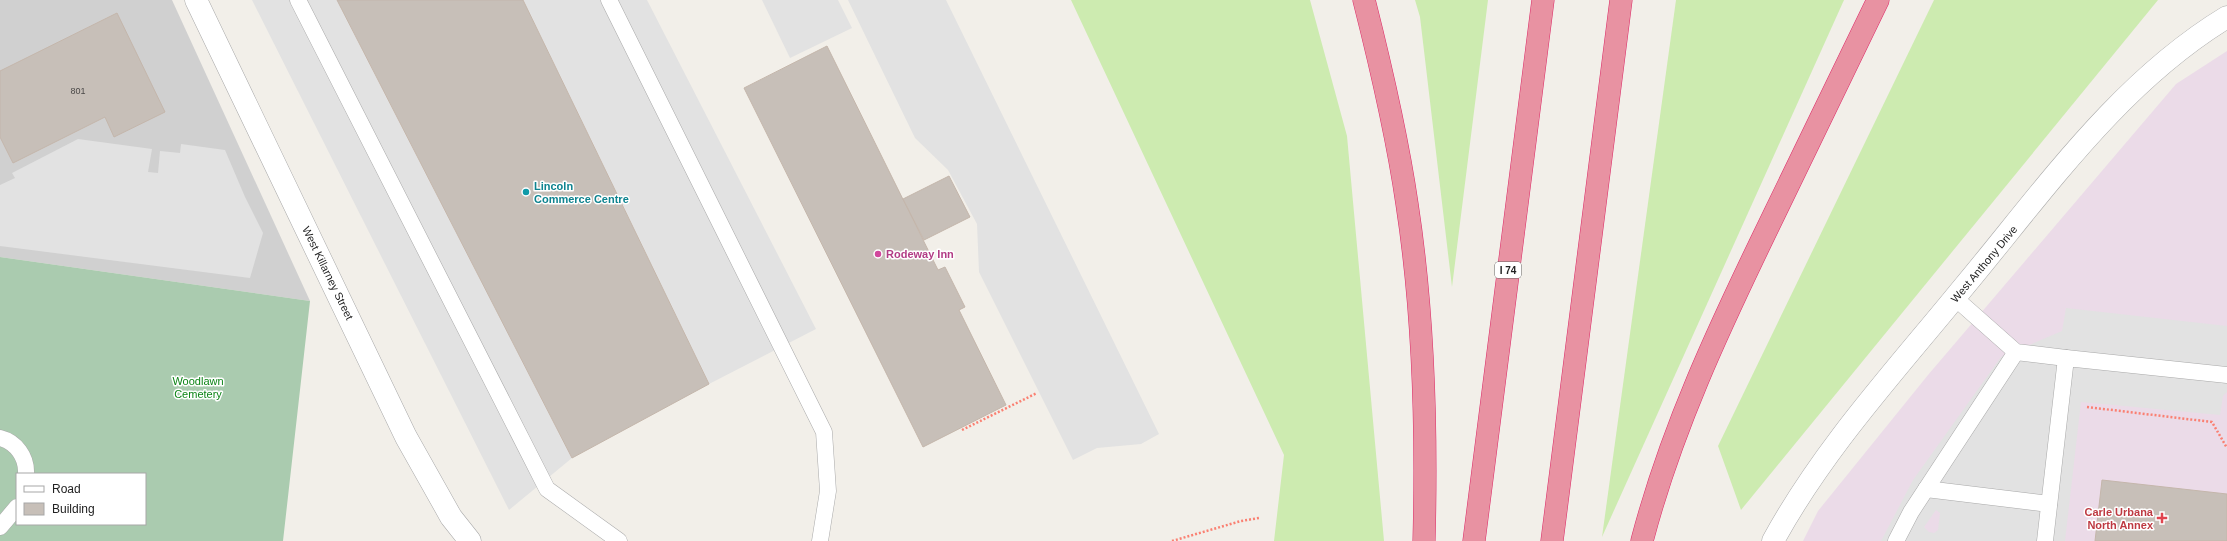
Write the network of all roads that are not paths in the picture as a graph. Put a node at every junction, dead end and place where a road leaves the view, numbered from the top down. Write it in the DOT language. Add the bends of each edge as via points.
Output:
graph roads {
  1 [pos="196,0"];
  2 [pos="298,0"];
  3 [pos="609,0"];
  4 [pos="1364,0"];
  5 [pos="1543,0"];
  6 [pos="1621,0"];
  7 [pos="1878,0"];
  8 [pos="2227,17"];
  9 [pos="1956,298"];
  10 [pos="2016,352"];
  11 [pos="2066,358"];
  12 [pos="2227,374"];
  13 [pos="0,438"];
  14 [pos="26,473"];
  15 [pos="1926,489"];
  16 [pos="2049,504"];
  17 [pos="16,508"];
  18 [pos="0,527"];
  19 [pos="470,541"];
  20 [pos="619,541"];
  21 [pos="820,541"];
  22 [pos="1424,541"];
  23 [pos="1474,541"];
  24 [pos="1552,541"];
  25 [pos="1642,541"];
  26 [pos="1773,541"];
  27 [pos="1896,541"];
  28 [pos="2045,541"];
  1 -- 19 [label="street, West Killarney Street" via="406,437 451,517"];
  2 -- 20 [label="lane" via="547,489"];
  3 -- 21 [label="lane" via="824,432 828,491"];
  4 -- 22 [label="highway" via="1384,79 1408,204 1421,332 1426,465"];
  5 -- 23 [label="highway, I 74"];
  6 -- 24 [label="highway"];
  7 -- 25 [label="highway" via="1716,335 1682,416 1653,497"];
  8 -- 9 [label="street, West Anthony Drive" via="2196,36 2146,77 2099,125"];
  9 -- 10 [label="lane"];
  9 -- 26 [label="street, West Anthony Drive" via="1858,415 1790,509"];
  10 -- 11 [label="lane"];
  10 -- 15 [label="lane"];
  11 -- 12 [label="lane"];
  11 -- 16 [label="lane"];
  13 -- 14 [label="lane" via="22,452"];
  15 -- 16 [label="lane"];
  15 -- 27 [label="lane"];
  16 -- 28 [label="lane"];
  17 -- 18 [label="lane"];
}
